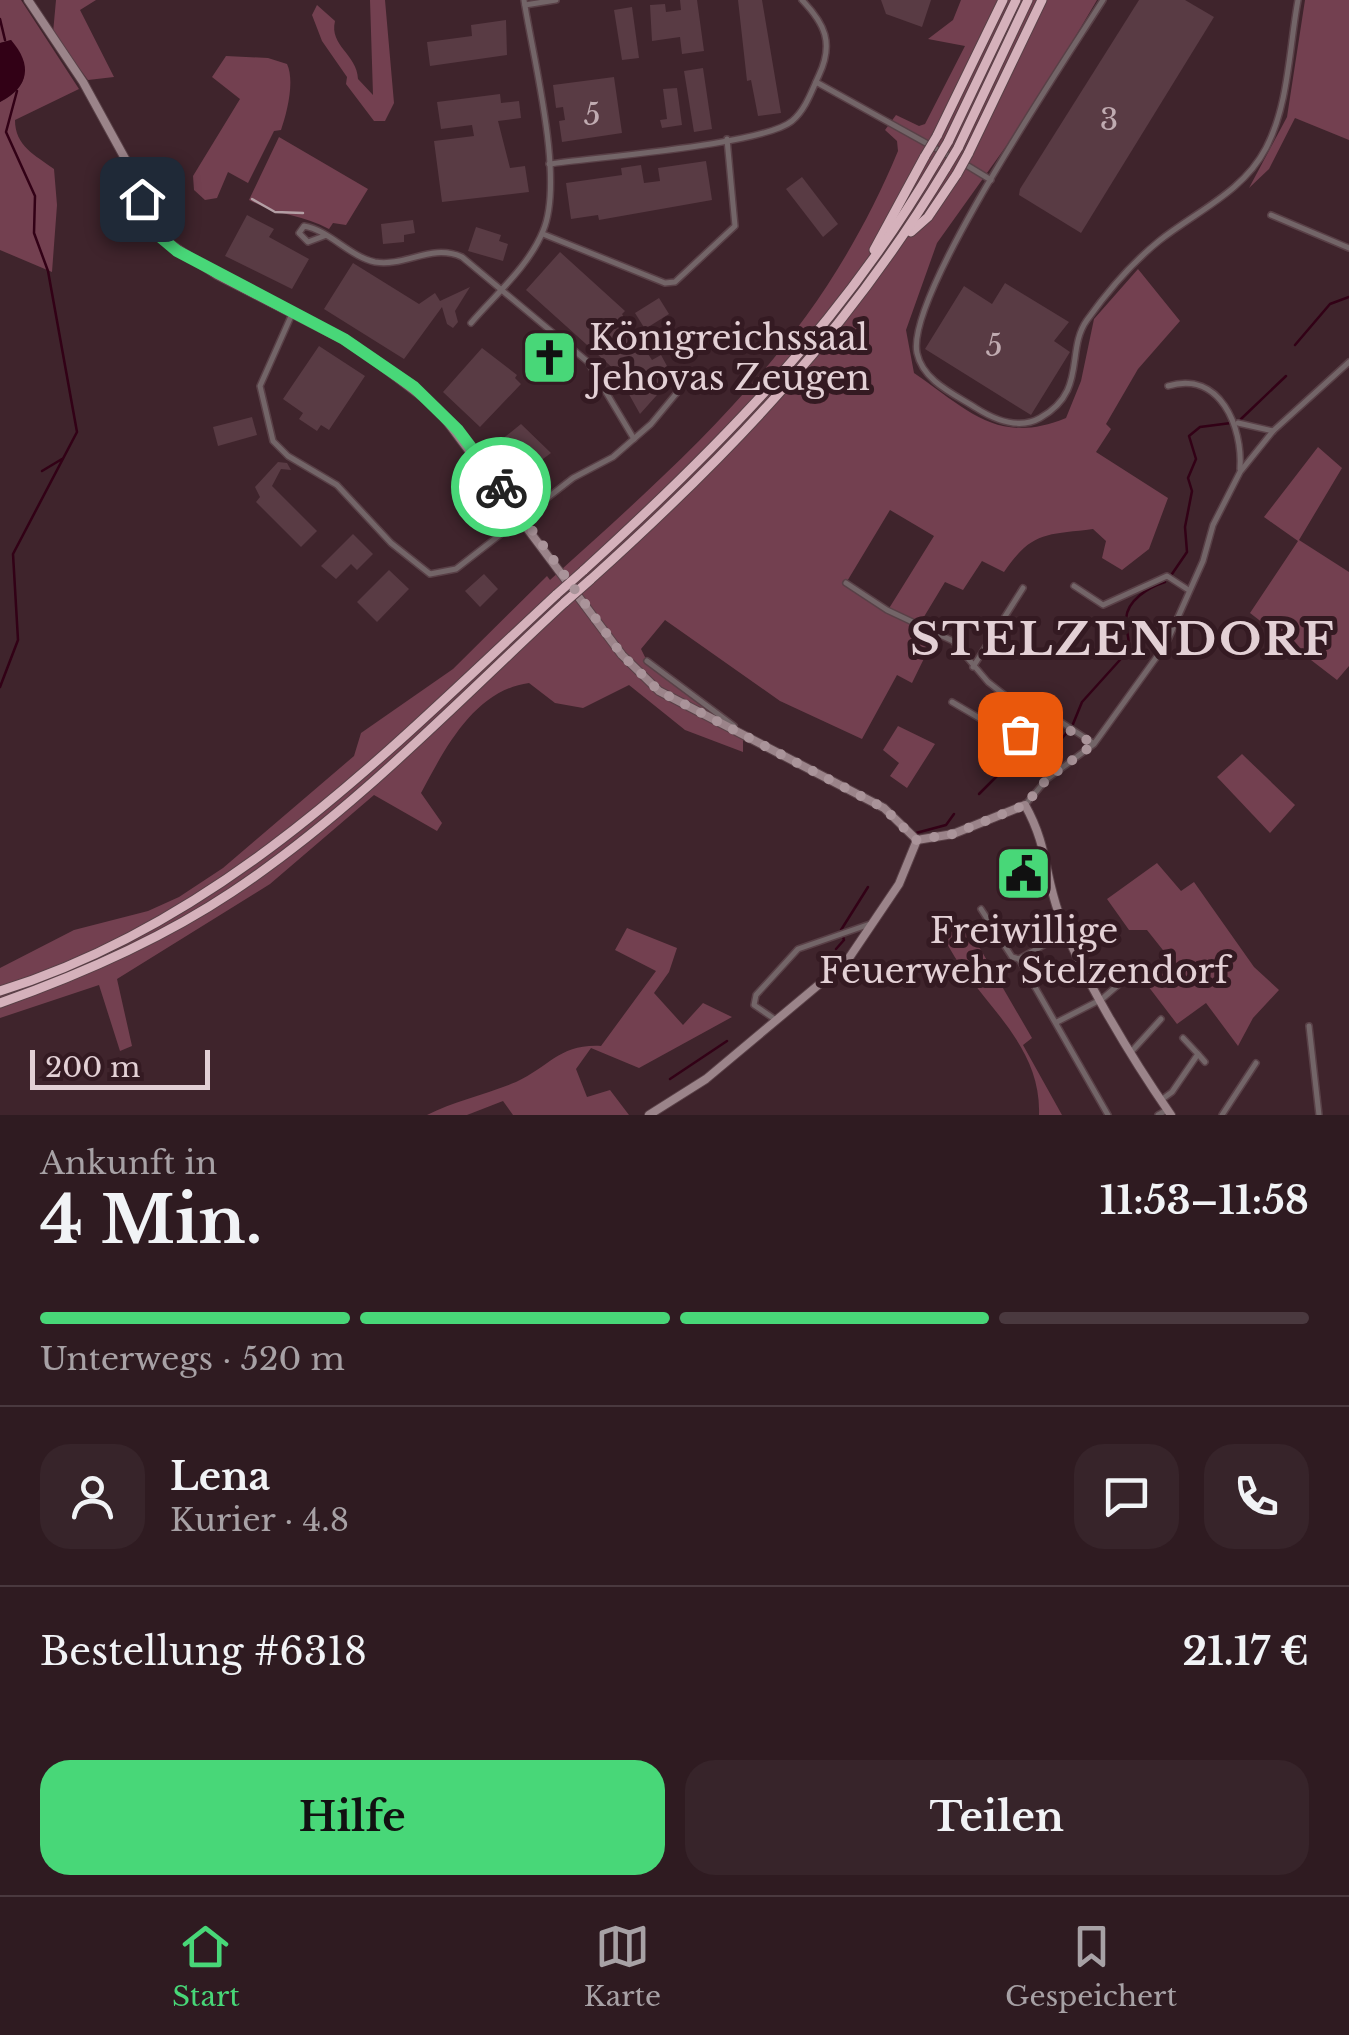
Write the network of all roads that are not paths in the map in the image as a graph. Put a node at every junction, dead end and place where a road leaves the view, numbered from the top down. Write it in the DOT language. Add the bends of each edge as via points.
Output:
graph roads {
  1 [pos="28,0"];
  2 [pos="556,0"];
  3 [pos="802,0"];
  4 [pos="1002,0"];
  5 [pos="1016,0"];
  6 [pos="1028,0"];
  7 [pos="1042,0"];
  8 [pos="1103,0"];
  9 [pos="1298,0"];
  10 [pos="524,2"];
  11 [pos="816,82"];
  12 [pos="727,139"];
  13 [pos="953,145"];
  14 [pos="550,164"];
  15 [pos="991,180"];
  16 [pos="1271,215"];
  17 [pos="542,233"];
  18 [pos="324,236"];
  19 [pos="901,240"];
  20 [pos="1349,248"];
  21 [pos="858,283"];
  22 [pos="500,290"];
  23 [pos="292,314"];
  24 [pos="470,323"];
  25 [pos="1349,362"];
  26 [pos="695,371"];
  27 [pos="1168,386"];
  28 [pos="1238,423"];
  29 [pos="1273,430"];
  30 [pos="634,439"];
  31 [pos="1240,472"];
  32 [pos="524,519"];
  33 [pos="586,576"];
  34 [pos="846,583"];
  35 [pos="1074,586"];
  36 [pos="1023,588"];
  37 [pos="1187,589"];
  38 [pos="561,598"];
  39 [pos="647,662"];
  40 [pos="972,668"];
  41 [pos="952,702"];
  42 [pos="1039,722"];
  43 [pos="744,735"];
  44 [pos="1094,744"];
  45 [pos="368,774"];
  46 [pos="1025,805"];
  47 [pos="916,840"];
  48 [pos="981,909"];
  49 [pos="873,923"];
  50 [pos="1067,932"];
  51 [pos="1019,959"];
  52 [pos="1125,979"];
  53 [pos="0,990"];
  54 [pos="1102,999"];
  55 [pos="0,1003"];
  56 [pos="1161,1019"];
  57 [pos="776,1020"];
  58 [pos="1057,1022"];
  59 [pos="1309,1026"];
  60 [pos="1184,1038"];
  61 [pos="1131,1052"];
  62 [pos="1198,1054"];
  63 [pos="1205,1062"];
  64 [pos="1256,1063"];
  65 [pos="1160,1100"];
  66 [pos="1169,1112"];
  67 [pos="1226,1113"];
  68 [pos="650,1115"];
  69 [pos="1108,1115"];
  70 [pos="1158,1115"];
  71 [pos="1319,1115"];
  1 -- 23 [label="main road" via="128,164 154,233"];
  2 -- 10 [label="street"];
  3 -- 11 [label="street" via="827,38"];
  4 -- 21 [label="highway, bridge"];
  5 -- 13 [label="highway"];
  6 -- 13 [label="highway"];
  7 -- 19 [label="highway, bridge" via="957,174 928,217"];
  8 -- 15 [label="street"];
  9 -- 15 [label="street" via="1278,118 1260,158 1232,190 1154,245 1109,294 1079,335 1072,383 1034,421 992,418 937,383 917,350 919,326 946,258"];
  10 -- 14 [label="street"];
  11 -- 12 [label="street" via="791,122"];
  11 -- 15 [label="street"];
  12 -- 14 [label="street"];
  12 -- 17 [label="street" via="735,226 675,282 652,279"];
  13 -- 19 [label="highway, bridge"];
  13 -- 21 [label="highway, bridge"];
  14 -- 17 [label="street" via="551,203"];
  16 -- 20 [label="street"];
  17 -- 22 [label="street"];
  18 -- 18 [label="street" via="308,226 299,233 308,242"];
  18 -- 22 [label="street" via="373,262 454,254"];
  19 -- 33 [label="highway" via="786,391"];
  21 -- 33 [label="highway" via="734,430"];
  22 -- 24 [label="street"];
  22 -- 30 [label="street" via="588,362"];
  23 -- 32 [label="main road" via="354,345 414,387 458,430"];
  23 -- 32 [label="street" via="260,386 280,451 337,485 430,574 452,571"];
  25 -- 29 [label="street"];
  26 -- 30 [label="street"];
  27 -- 28 [label="street" via="1192,382 1212,393"];
  28 -- 29 [label="street"];
  28 -- 31 [label="street"];
  29 -- 31 [label="street"];
  30 -- 32 [label="street"];
  31 -- 37 [label="street"];
  32 -- 43 [label="main road" via="622,655 659,691"];
  33 -- 38 [label="highway, bridge"];
  34 -- 40 [label="street" via="953,641"];
  35 -- 37 [label="street" via="1102,606 1167,576"];
  36 -- 40 [label="street"];
  37 -- 44 [label="street" via="1166,644"];
  38 -- 45 [label="highway" via="380,756"];
  38 -- 45 [label="highway" via="389,764"];
  39 -- 43 [label="street"];
  40 -- 42 [label="street"];
  41 -- 42 [label="street" via="986,722 998,742"];
  42 -- 44 [label="street" via="1062,722"];
  43 -- 47 [label="main road" via="884,808"];
  44 -- 46 [label="street"];
  45 -- 53 [label="highway" via="182,910 115,945"];
  45 -- 55 [label="highway" via="267,868 202,911 97,966"];
  46 -- 47 [label="main road" via="953,834"];
  46 -- 50 [label="main road" via="1047,851"];
  47 -- 49 [label="main road" via="899,884"];
  48 -- 51 [label="street"];
  49 -- 57 [label="main road" via="848,961"];
  49 -- 57 [label="street" via="798,949 754,1002"];
  50 -- 51 [label="street"];
  50 -- 54 [label="main road"];
  51 -- 58 [label="street"];
  52 -- 54 [label="street"];
  54 -- 58 [label="street"];
  54 -- 61 [label="main road"];
  56 -- 61 [label="street"];
  57 -- 68 [label="main road"];
  58 -- 69 [label="street"];
  59 -- 71 [label="street"];
  60 -- 62 [label="street"];
  61 -- 65 [label="main road"];
  62 -- 63 [label="street"];
  62 -- 65 [label="street"];
  64 -- 67 [label="street"];
  65 -- 66 [label="main road"];
  66 -- 70 [label="street"];
}
